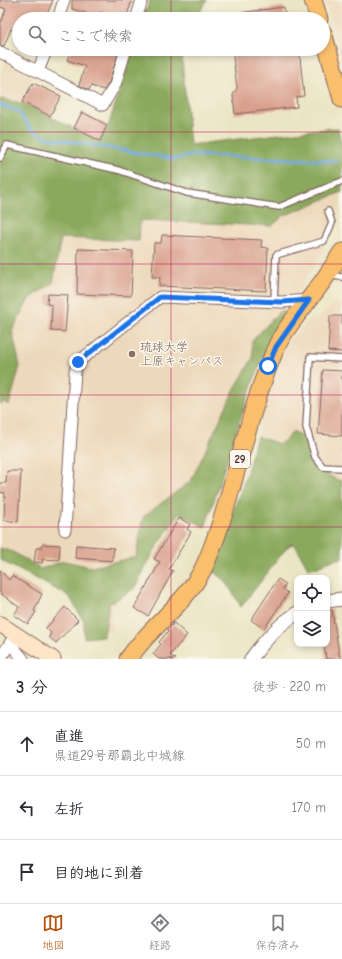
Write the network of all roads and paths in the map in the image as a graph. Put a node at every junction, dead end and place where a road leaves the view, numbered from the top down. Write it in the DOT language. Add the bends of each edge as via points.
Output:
graph roads {
  1 [pos="64,0"];
  2 [pos="142,0"];
  3 [pos="313,0"];
  4 [pos="60,12"];
  5 [pos="138,12"];
  6 [pos="317,12"];
  7 [pos="0,52"];
  8 [pos="44,56"];
  9 [pos="124,56"];
  10 [pos="330,56"];
  11 [pos="38,71"];
  12 [pos="342,99"];
  13 [pos="0,158"];
  14 [pos="342,181"];
  15 [pos="328,211"];
  16 [pos="342,252"];
  17 [pos="335,276"];
  18 [pos="309,300"];
  19 [pos="274,302"];
  20 [pos="342,359"];
  21 [pos="342,468"];
  22 [pos="65,530"];
  23 [pos="342,599"];
  24 [pos="330,601"];
  25 [pos="294,615"];
  26 [pos="0,624"];
  27 [pos="13,639"];
  28 [pos="0,658"];
  29 [pos="23,659"];
  30 [pos="53,659"];
  31 [pos="128,659"];
  32 [pos="251,659"];
  1 -- 4 [label="street"];
  2 -- 5 [label="street"];
  3 -- 6 [label="main road"];
  7 -- 11 [label="street"];
  8 -- 11 [label="street"];
  9 -- 11 [label="street" via="115,85 103,105"];
  10 -- 12 [label="main road"];
  13 -- 14 [label="lane" via="7,146 118,170 187,193 279,207"];
  15 -- 19 [label="lane" via="332,223 324,241 276,255"];
  16 -- 17 [label="main road, 29"];
  17 -- 18 [label="main road, 29"];
  18 -- 19 [label="street"];
  18 -- 31 [label="main road, 29" via="276,347 268,366 219,527 202,571 183,599 160,621"];
  19 -- 22 [label="street" via="160,297 78,362 75,371"];
  20 -- 21 [label="lane" via="310,358 306,427 315,457 323,467"];
  23 -- 24 [label="street"];
  25 -- 32 [label="street" via="266,638"];
  26 -- 27 [label="main road"];
  27 -- 28 [label="street"];
  27 -- 29 [label="street"];
  27 -- 30 [label="main road"];
}
